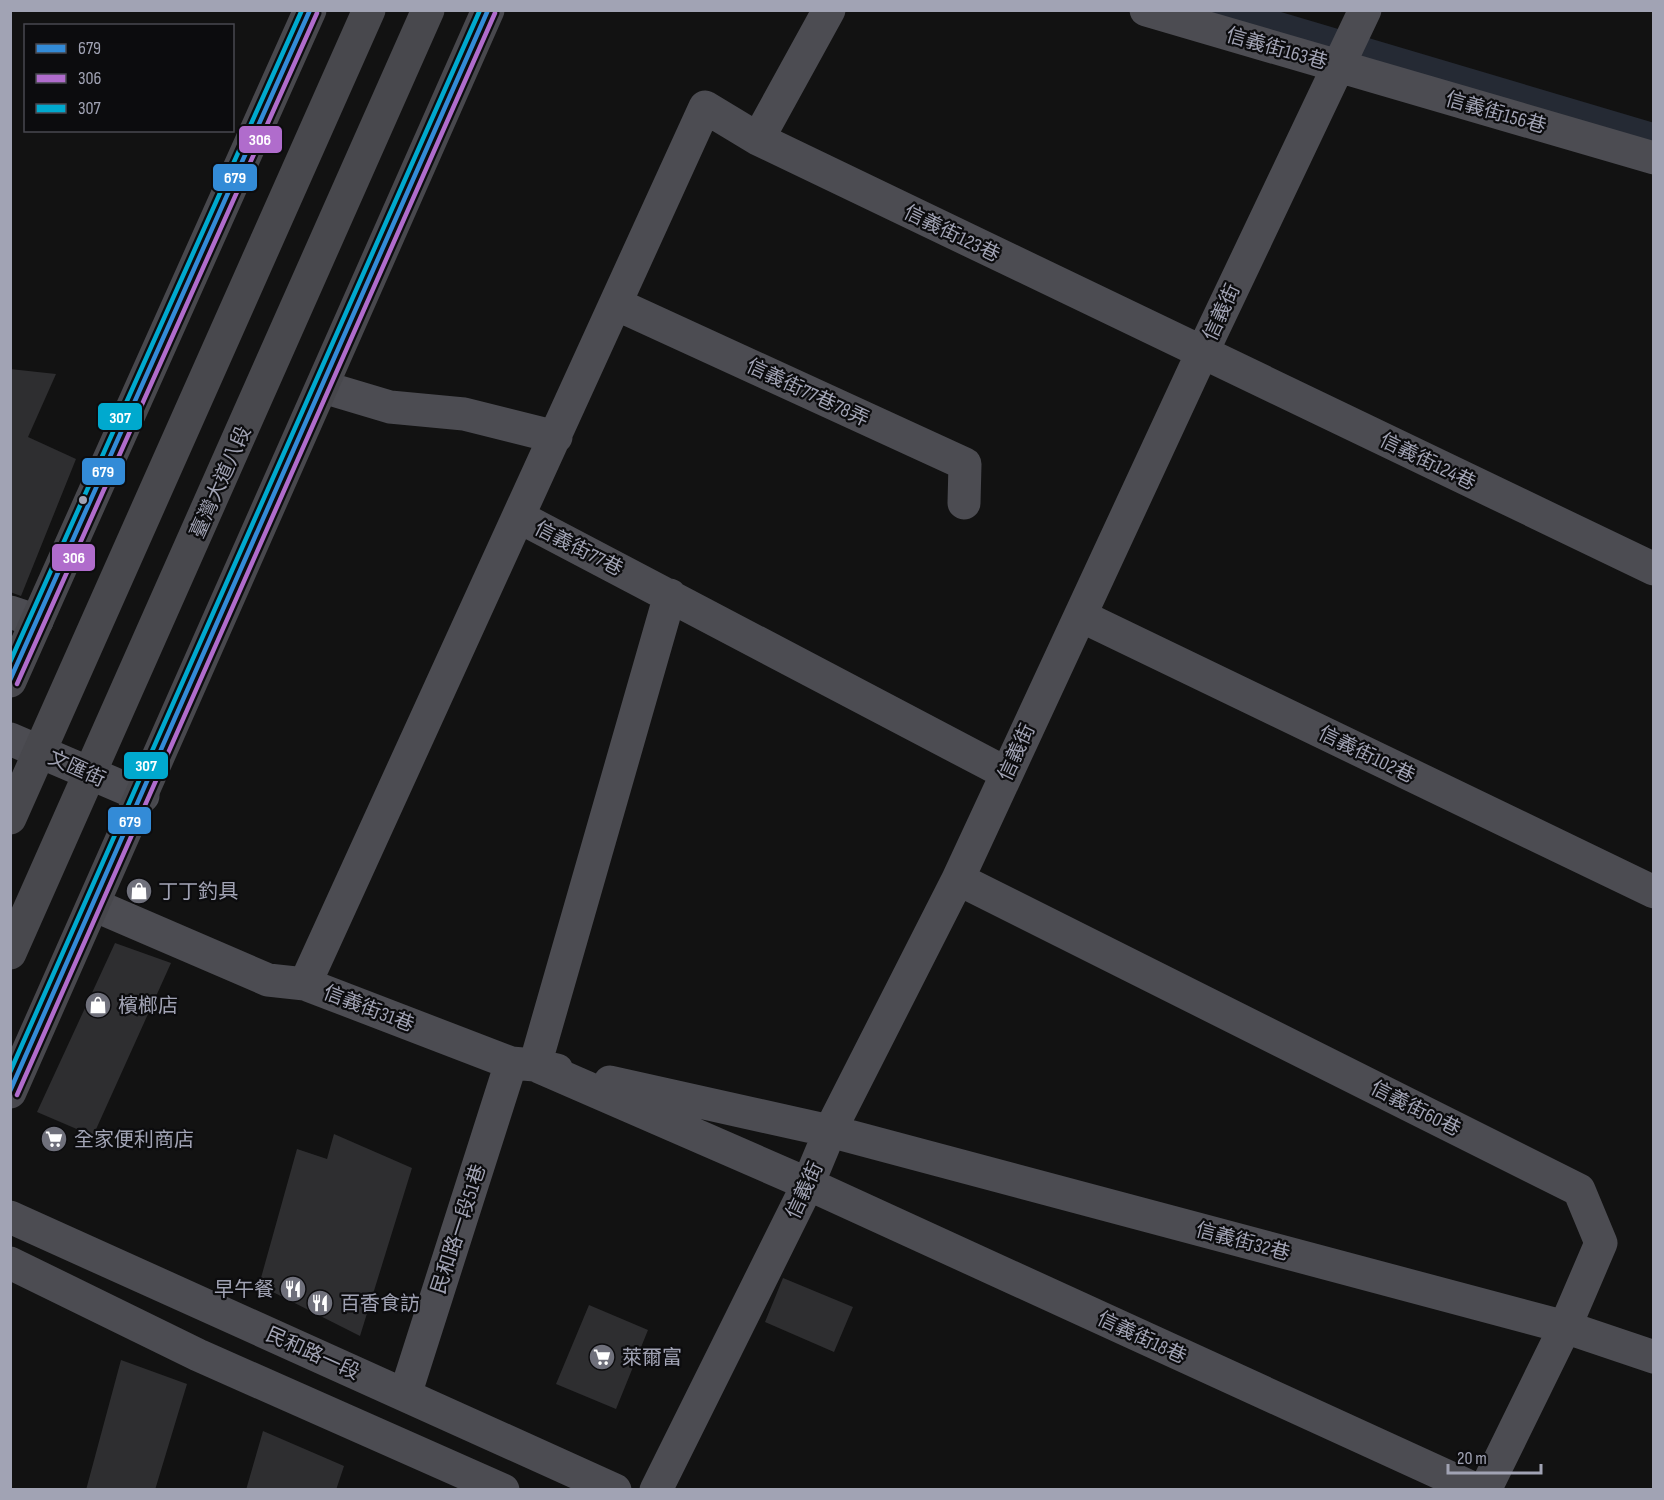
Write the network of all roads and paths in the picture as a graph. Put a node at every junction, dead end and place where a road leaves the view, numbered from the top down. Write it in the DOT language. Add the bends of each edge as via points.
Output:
graph roads {
  1 [pos="310,10"];
  2 [pos="369,10"];
  3 [pos="428,10"];
  4 [pos="488,10"];
  5 [pos="829,10"];
  6 [pos="1146,10"];
  7 [pos="1365,10"];
  8 [pos="1338,66"];
  9 [pos="705,107"];
  10 [pos="758,139"];
  11 [pos="1653,158"];
  12 [pos="616,304"];
  13 [pos="1202,353"];
  14 [pos="323,387"];
  15 [pos="556,437"];
  16 [pos="964,503"];
  17 [pos="519,517"];
  18 [pos="1653,569"];
  19 [pos="670,595"];
  20 [pos="24,616"];
  21 [pos="1081,616"];
  22 [pos="10,681"];
  23 [pos="25,745"];
  24 [pos="1006,772"];
  25 [pos="90,774"];
  26 [pos="143,796"];
  27 [pos="10,818"];
  28 [pos="958,879"];
  29 [pos="1653,892"];
  30 [pos="94,905"];
  31 [pos="10,953"];
  32 [pos="305,984"];
  33 [pos="523,1064"];
  34 [pos="10,1092"];
  35 [pos="830,1131"];
  36 [pos="808,1184"];
  37 [pos="10,1217"];
  38 [pos="10,1263"];
  39 [pos="1565,1327"];
  40 [pos="1653,1356"];
  41 [pos="405,1395"];
  42 [pos="502,1490"];
  43 [pos="615,1490"];
  44 [pos="656,1490"];
  45 [pos="1477,1490"];
  46 [pos="1485,1490"];
  1 -- 20 [label="main road"];
  2 -- 23 [label="main road"];
  3 -- 25 [label="main road, 臺灣大道八段"];
  4 -- 14 [label="main road"];
  5 -- 10 [label="street"];
  6 -- 8 [label="street, 信義街163巷"];
  7 -- 8 [label="street, 信義街"];
  8 -- 11 [label="street, 信義街156巷"];
  8 -- 13 [label="street, 信義街"];
  9 -- 10 [label="street, 信義街123巷"];
  9 -- 12 [label="street, 信義街77巷"];
  10 -- 13 [label="street, 信義街123巷"];
  12 -- 15 [label="street, 信義街77巷"];
  12 -- 16 [label="street, 信義街77巷78弄" via="965,464"];
  13 -- 18 [label="street, 信義街124巷"];
  13 -- 21 [label="street, 信義街"];
  14 -- 15 [label="street" via="390,406 464,414"];
  14 -- 26 [label="main road"];
  15 -- 17 [label="street, 信義街77巷"];
  17 -- 19 [label="street, 信義街77巷"];
  17 -- 32 [label="street, 信義街31巷"];
  19 -- 24 [label="street, 信義街77巷"];
  19 -- 33 [label="street, 民和路一段51巷"];
  20 -- 22 [label="main road"];
  21 -- 24 [label="street, 信義街"];
  21 -- 29 [label="street, 信義街102巷"];
  23 -- 25 [label="street, 文匯街"];
  23 -- 27 [label="main road"];
  24 -- 28 [label="street, 信義街"];
  25 -- 26 [label="street, 文匯街"];
  25 -- 31 [label="main road, 臺灣大道八段"];
  26 -- 30 [label="main road"];
  28 -- 35 [label="street, 信義街"];
  28 -- 39 [label="street, 信義街60巷" via="1579,1190 1601,1243"];
  30 -- 32 [label="street" via="267,980"];
  30 -- 34 [label="main road"];
  32 -- 33 [label="street, 信義街31巷"];
  33 -- 35 [label="street, 信義街32巷"];
  33 -- 36 [label="street, 信義街31巷"];
  33 -- 41 [label="street, 民和路一段51巷"];
  35 -- 36 [label="street, 信義街"];
  35 -- 39 [label="street, 信義街32巷"];
  36 -- 44 [label="street, 信義街"];
  36 -- 45 [label="street, 信義街18巷"];
  37 -- 41 [label="street, 民和路一段"];
  38 -- 42 [label="street" via="198,1355"];
  39 -- 40 [label="street, 信義街32巷"];
  39 -- 46 [label="street, 信義街60巷"];
  41 -- 43 [label="street, 民和路一段"];
}
